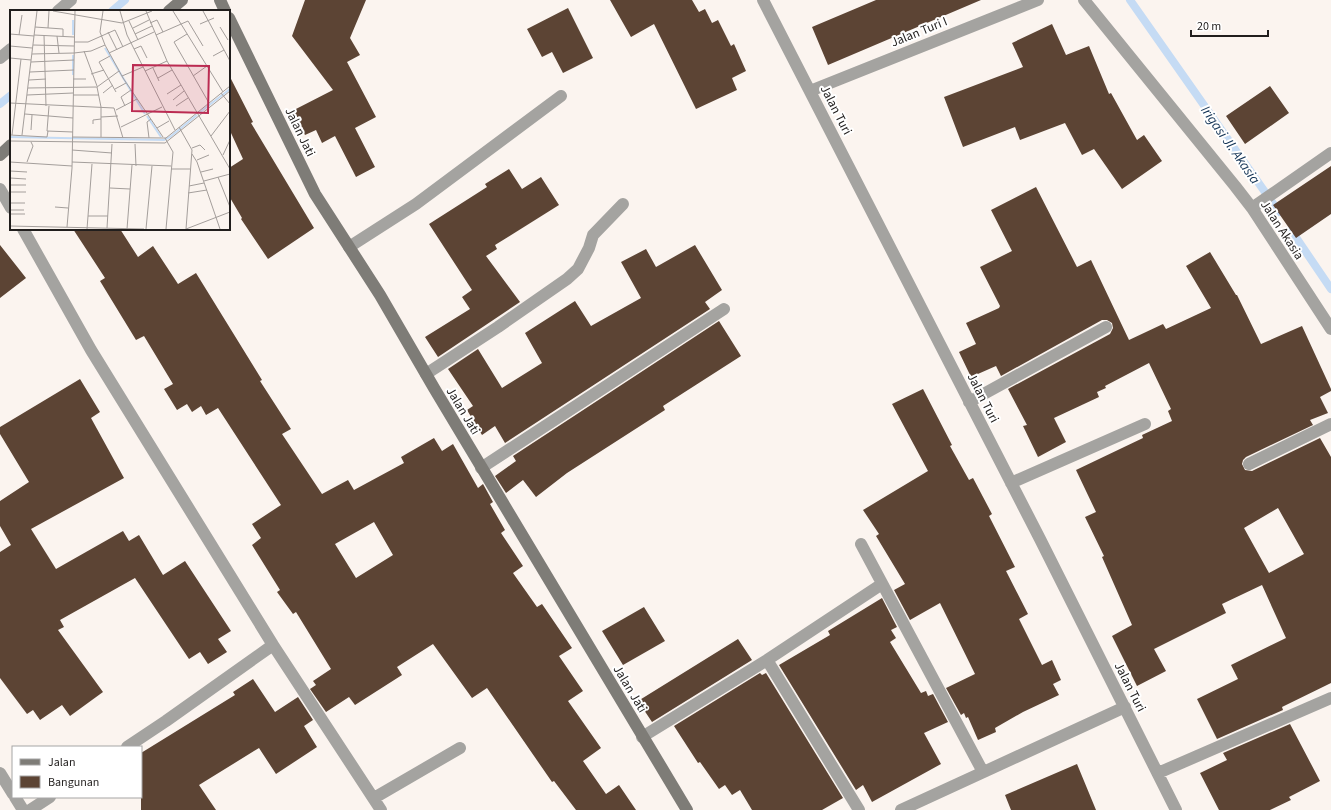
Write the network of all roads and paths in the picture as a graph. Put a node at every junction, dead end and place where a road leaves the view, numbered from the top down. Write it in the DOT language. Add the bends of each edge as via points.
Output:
graph roads {
  1 [pos="71,0"];
  2 [pos="182,0"];
  3 [pos="220,0"];
  4 [pos="763,0"];
  5 [pos="1038,0"];
  6 [pos="1084,0"];
  7 [pos="59,10"];
  8 [pos="170,10"];
  9 [pos="225,10"];
  10 [pos="230,20"];
  11 [pos="10,50"];
  12 [pos="0,58"];
  13 [pos="810,91"];
  14 [pos="561,96"];
  15 [pos="10,146"];
  16 [pos="0,154"];
  17 [pos="1331,154"];
  18 [pos="0,189"];
  19 [pos="623,204"];
  20 [pos="10,206"];
  21 [pos="1252,208"];
  22 [pos="24,230"];
  23 [pos="349,247"];
  24 [pos="724,309"];
  25 [pos="1106,327"];
  26 [pos="1331,329"];
  27 [pos="426,374"];
  28 [pos="969,402"];
  29 [pos="1145,424"];
  30 [pos="1331,424"];
  31 [pos="1249,464"];
  32 [pos="481,468"];
  33 [pos="1011,483"];
  34 [pos="861,544"];
  35 [pos="882,584"];
  36 [pos="273,645"];
  37 [pos="767,660"];
  38 [pos="1331,698"];
  39 [pos="1125,707"];
  40 [pos="642,737"];
  41 [pos="128,746"];
  42 [pos="460,748"];
  43 [pos="983,772"];
  44 [pos="0,773"];
  45 [pos="1158,773"];
  46 [pos="12,792"];
  47 [pos="16,798"];
  48 [pos="48,798"];
  49 [pos="374,798"];
  50 [pos="23,810"];
  51 [pos="30,810"];
  52 [pos="381,810"];
  53 [pos="687,810"];
  54 [pos="859,810"];
  55 [pos="901,810"];
  56 [pos="1176,810"];
  1 -- 7 [label="street"];
  2 -- 8 [label="street"];
  3 -- 9 [label="street"];
  4 -- 13 [label="street, Jalan Turi"];
  5 -- 13 [label="street, Jalan Turi I"];
  6 -- 21 [label="street, Jalan Akasia"];
  10 -- 23 [label="street, Jalan Jati" via="315,194"];
  11 -- 12 [label="street"];
  13 -- 28 [label="street, Jalan Turi"];
  14 -- 23 [label="street" via="416,204"];
  15 -- 16 [label="street"];
  17 -- 21 [label="street"];
  18 -- 20 [label="street"];
  19 -- 27 [label="street" via="593,235 578,269 567,279"];
  21 -- 26 [label="street, Jalan Akasia"];
  22 -- 36 [label="street" via="91,350"];
  23 -- 27 [label="street, Jalan Jati"];
  24 -- 32 [label="street"];
  25 -- 28 [label="street"];
  27 -- 32 [label="street, Jalan Jati"];
  28 -- 33 [label="street, Jalan Turi"];
  29 -- 33 [label="street"];
  30 -- 31 [label="street"];
  32 -- 40 [label="street, Jalan Jati"];
  33 -- 39 [label="street, Jalan Turi"];
  34 -- 35 [label="street"];
  35 -- 37 [label="street"];
  35 -- 43 [label="street"];
  36 -- 41 [label="street"];
  36 -- 49 [label="street"];
  37 -- 40 [label="street"];
  37 -- 54 [label="street"];
  38 -- 45 [label="street"];
  39 -- 43 [label="street"];
  39 -- 45 [label="street, Jalan Turi"];
  40 -- 53 [label="street, Jalan Jati"];
  42 -- 49 [label="street"];
  43 -- 55 [label="street"];
  44 -- 46 [label="street"];
  45 -- 56 [label="street, Jalan Turi"];
  47 -- 50 [label="street"];
  48 -- 51 [label="street"];
  49 -- 52 [label="street"];
}
